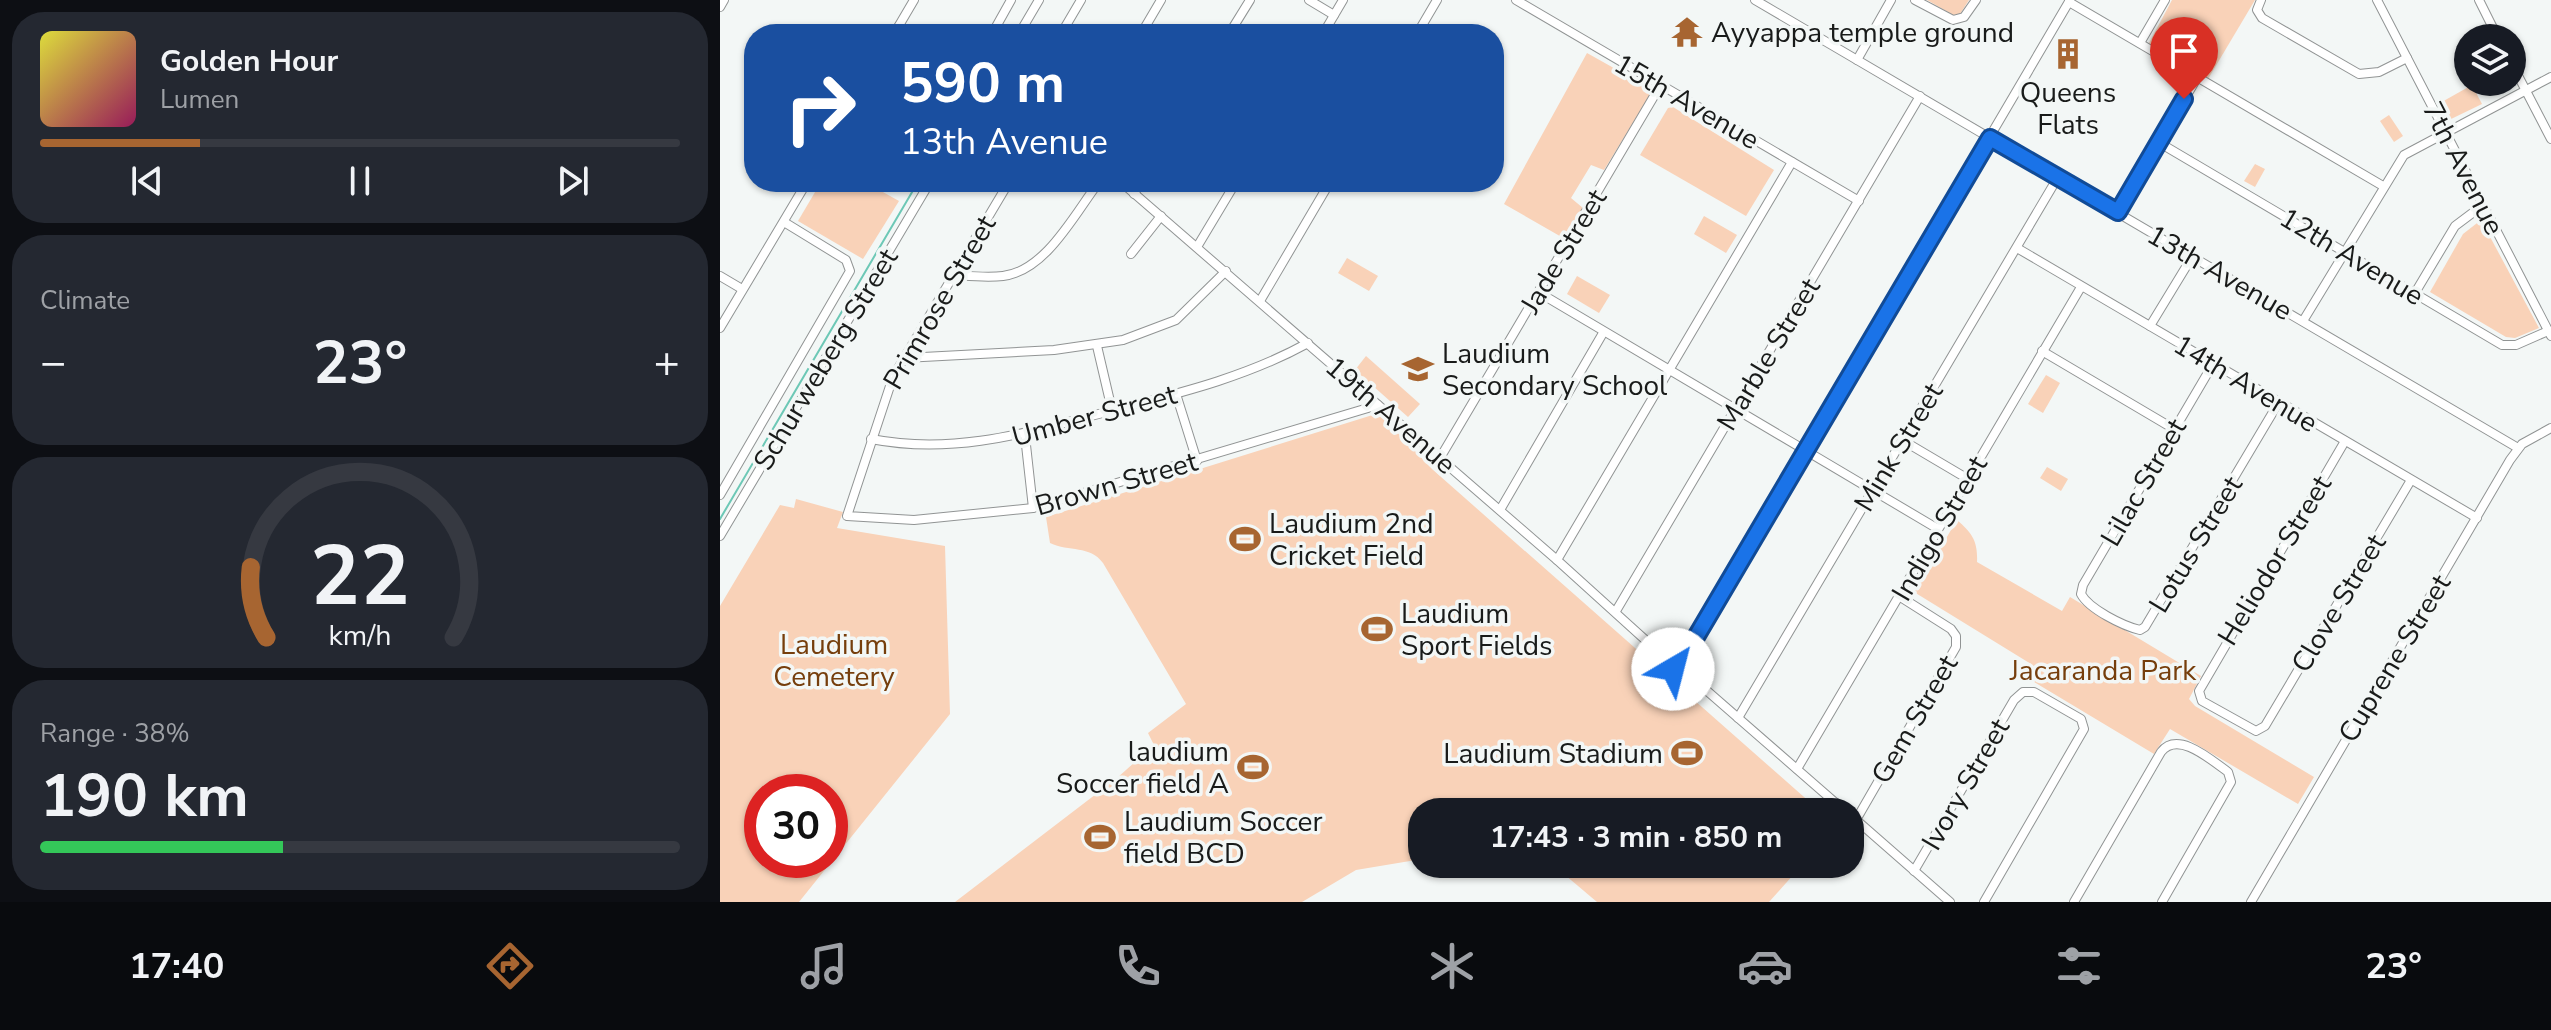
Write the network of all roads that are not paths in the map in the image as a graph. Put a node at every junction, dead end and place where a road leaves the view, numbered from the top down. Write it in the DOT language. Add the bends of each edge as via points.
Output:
graph roads {
  1 [pos="724,0"];
  2 [pos="914,0"];
  3 [pos="1011,0"];
  4 [pos="1039,0"];
  5 [pos="1081,0"];
  6 [pos="1161,0"];
  7 [pos="1250,0"];
  8 [pos="1309,0"];
  9 [pos="1343,0"];
  10 [pos="1437,0"];
  11 [pos="1755,0"];
  12 [pos="1891,0"];
  13 [pos="1915,0"];
  14 [pos="1976,0"];
  15 [pos="2165,0"];
  16 [pos="2261,0"];
  17 [pos="2377,0"];
  18 [pos="2479,0"];
  19 [pos="1519,1"];
  20 [pos="2070,1"];
  21 [pos="720,7"];
  22 [pos="1334,15"];
  23 [pos="900,24"];
  24 [pos="998,24"];
  25 [pos="1025,24"];
  26 [pos="1067,24"];
  27 [pos="1147,24"];
  28 [pos="1235,24"];
  29 [pos="1329,24"];
  30 [pos="1423,24"];
  31 [pos="2491,24"];
  32 [pos="2140,43"];
  33 [pos="2407,58"];
  34 [pos="1857,60"];
  35 [pos="2551,77"];
  36 [pos="2197,78"];
  37 [pos="1660,86"];
  38 [pos="2526,91"];
  39 [pos="1920,96"];
  40 [pos="2516,96"];
  41 [pos="2445,132"];
  42 [pos="1990,138"];
  43 [pos="2551,139"];
  44 [pos="2158,142"];
  45 [pos="1792,162"];
  46 [pos="2058,177"];
  47 [pos="2383,186"];
  48 [pos="801,192"];
  49 [pos="924,192"];
  50 [pos="1003,192"];
  51 [pos="1091,192"];
  52 [pos="1230,192"];
  53 [pos="1324,192"];
  54 [pos="1134,194"];
  55 [pos="1859,201"];
  56 [pos="2483,205"];
  57 [pos="2118,212"];
  58 [pos="1161,216"];
  59 [pos="784,222"];
  60 [pos="1197,247"];
  61 [pos="2017,248"];
  62 [pos="2344,251"];
  63 [pos="1131,254"];
  64 [pos="2192,257"];
  65 [pos="1226,271"];
  66 [pos="953,275"];
  67 [pos="720,276"];
  68 [pos="2081,287"];
  69 [pos="742,289"];
  70 [pos="1538,292"];
  71 [pos="2415,293"];
  72 [pos="1260,301"];
  73 [pos="2303,321"];
  74 [pos="2150,326"];
  75 [pos="720,328"];
  76 [pos="1603,333"];
  77 [pos="2549,334"];
  78 [pos="1308,343"];
  79 [pos="1097,346"];
  80 [pos="2042,351"];
  81 [pos="904,358"];
  82 [pos="2213,364"];
  83 [pos="1670,371"];
  84 [pos="1176,394"];
  85 [pos="2279,402"];
  86 [pos="1378,405"];
  87 [pos="1112,410"];
  88 [pos="1735,410"];
  89 [pos="2551,428"];
  90 [pos="2174,429"];
  91 [pos="1025,436"];
  92 [pos="871,439"];
  93 [pos="1902,440"];
  94 [pos="2345,441"];
  95 [pos="2518,448"];
  96 [pos="1805,451"];
  97 [pos="1440,458"];
  98 [pos="1197,461"];
  99 [pos="1968,479"];
  100 [pos="2411,480"];
  101 [pos="1873,490"];
  102 [pos="720,495"];
  103 [pos="1033,508"];
  104 [pos="1500,510"];
  105 [pos="847,516"];
  106 [pos="2477,518"];
  107 [pos="1938,529"];
  108 [pos="720,536"];
  109 [pos="1557,560"];
  110 [pos="1899,596"];
  111 [pos="2085,601"];
  112 [pos="1616,611"];
  113 [pos="1680,665"];
  114 [pos="1738,718"];
  115 [pos="2265,726"];
  116 [pos="1797,769"];
  117 [pos="1830,798"];
  118 [pos="1862,798"];
  119 [pos="1864,827"];
  120 [pos="1914,871"];
  121 [pos="1950,902"];
  122 [pos="1984,902"];
  123 [pos="2074,902"];
  124 [pos="2162,902"];
  125 [pos="2251,902"];
  1 -- 21 [label="street"];
  2 -- 23 [label="street"];
  3 -- 24 [label="street"];
  4 -- 25 [label="street"];
  5 -- 26 [label="street"];
  6 -- 27 [label="street"];
  7 -- 28 [label="street"];
  8 -- 22 [label="street"];
  9 -- 22 [label="street"];
  10 -- 30 [label="street"];
  11 -- 34 [label="street, 13th Avenue"];
  12 -- 34 [label="street"];
  13 -- 14 [label="street" via="1953,20 1964,17"];
  15 -- 32 [label="street"];
  16 -- 33 [label="street" via="2260,17 2359,74 2379,72"];
  17 -- 33 [label="street, 7th Avenue"];
  18 -- 31 [label="street"];
  19 -- 37 [label="street, 15th Avenue"];
  20 -- 32 [label="street"];
  20 -- 42 [label="street"];
  22 -- 29 [label="street"];
  32 -- 36 [label="street"];
  33 -- 41 [label="street, 7th Avenue"];
  34 -- 39 [label="street, 13th Avenue"];
  35 -- 38 [label="street"];
  36 -- 44 [label="street"];
  36 -- 47 [label="street"];
  37 -- 45 [label="street, 15th Avenue"];
  37 -- 70 [label="street, Jade Street"];
  38 -- 43 [label="street"];
  39 -- 42 [label="street, 13th Avenue"];
  39 -- 55 [label="street, Marble Street"];
  40 -- 41 [label="street"];
  41 -- 47 [label="street" via="2404,155"];
  41 -- 56 [label="street, 7th Avenue"];
  42 -- 46 [label="street, 13th Avenue"];
  42 -- 96 [label="street"];
  44 -- 57 [label="street"];
  44 -- 62 [label="street, 12th Avenue"];
  45 -- 55 [label="street, 15th Avenue"];
  45 -- 83 [label="street"];
  46 -- 57 [label="street, 13th Avenue"];
  46 -- 61 [label="street, Mink Street"];
  47 -- 62 [label="street"];
  48 -- 59 [label="street"];
  49 -- 108 [label="street, Schurweberg Street"];
  50 -- 66 [label="street, Primrose Street"];
  51 -- 66 [label="street" via="1051,245 1025,268 1005,276"];
  52 -- 60 [label="street"];
  53 -- 72 [label="street"];
  54 -- 58 [label="street, 19th Avenue"];
  55 -- 88 [label="street, Marble Street"];
  56 -- 71 [label="street" via="2455,226"];
  56 -- 77 [label="street, 7th Avenue"];
  57 -- 64 [label="street, 13th Avenue"];
  58 -- 60 [label="street, 19th Avenue"];
  58 -- 63 [label="street"];
  59 -- 69 [label="street"];
  59 -- 102 [label="street" via="849,265 848,276"];
  60 -- 65 [label="street, 19th Avenue"];
  61 -- 68 [label="street, 14th Avenue"];
  61 -- 93 [label="street, Mink Street"];
  62 -- 71 [label="street, 12th Avenue"];
  62 -- 73 [label="street"];
  64 -- 73 [label="street, 13th Avenue"];
  64 -- 74 [label="street"];
  65 -- 72 [label="street, 19th Avenue"];
  65 -- 79 [label="street" via="1176,320"];
  66 -- 81 [label="street, Primrose Street"];
  67 -- 69 [label="street"];
  68 -- 74 [label="street, 14th Avenue"];
  68 -- 80 [label="street, Indigo Street"];
  69 -- 75 [label="street"];
  70 -- 76 [label="street"];
  70 -- 97 [label="street, Jade Street"];
  71 -- 77 [label="street, 12th Avenue" via="2504,346"];
  72 -- 78 [label="street, 19th Avenue"];
  73 -- 95 [label="street, 13th Avenue"];
  74 -- 82 [label="street, 14th Avenue"];
  76 -- 83 [label="street"];
  76 -- 104 [label="street"];
  78 -- 84 [label="street, Umber Street" via="1249,372"];
  78 -- 86 [label="street, 19th Avenue"];
  79 -- 81 [label="street"];
  79 -- 87 [label="street"];
  80 -- 90 [label="street"];
  80 -- 99 [label="street, Indigo Street"];
  81 -- 92 [label="street, Primrose Street"];
  82 -- 85 [label="street, 14th Avenue"];
  82 -- 90 [label="street, Lilac Street"];
  83 -- 88 [label="street"];
  83 -- 109 [label="street"];
  84 -- 87 [label="street, Umber Street"];
  84 -- 98 [label="street"];
  85 -- 94 [label="street, 14th Avenue"];
  85 -- 111 [label="street, Lotus Street" via="2145,627 2130,627"];
  86 -- 97 [label="street, 19th Avenue"];
  86 -- 98 [label="street, Brown Street"];
  87 -- 91 [label="street, Umber Street"];
  88 -- 96 [label="street"];
  88 -- 112 [label="street, Marble Street"];
  89 -- 95 [label="street, Cuprene Street"];
  90 -- 111 [label="street, Lilac Street" via="2083,585"];
  91 -- 92 [label="street, Umber Street" via="923,444"];
  91 -- 103 [label="street"];
  92 -- 105 [label="street, Primrose Street"];
  93 -- 99 [label="street"];
  93 -- 101 [label="street, Mink Street"];
  94 -- 100 [label="street, 14th Avenue"];
  94 -- 115 [label="street, Heliodor Street" via="2199,691 2202,701 2250,730"];
  95 -- 106 [label="street, Cuprene Street"];
  96 -- 101 [label="street"];
  96 -- 113 [label="street"];
  97 -- 104 [label="street, 19th Avenue"];
  98 -- 103 [label="street, Brown Street"];
  99 -- 107 [label="street, Indigo Street"];
  100 -- 106 [label="street, 14th Avenue"];
  100 -- 115 [label="street, Clove Street"];
  101 -- 107 [label="street"];
  101 -- 114 [label="street, Mink Street"];
  103 -- 105 [label="street, Brown Street" via="914,520"];
  104 -- 109 [label="street, 19th Avenue"];
  106 -- 125 [label="street, Cuprene Street"];
  107 -- 110 [label="street, Indigo Street"];
  109 -- 112 [label="street, 19th Avenue"];
  110 -- 116 [label="street, Indigo Street"];
  110 -- 118 [label="street, Gem Street" via="1951,629 1957,642"];
  112 -- 113 [label="street, 19th Avenue"];
  113 -- 114 [label="street, 19th Avenue"];
  114 -- 116 [label="street, 19th Avenue"];
  116 -- 117 [label="street, 19th Avenue"];
  119 -- 120 [label="street, 19th Avenue"];
  120 -- 121 [label="street, 19th Avenue"];
  120 -- 122 [label="street, Ivory Street" via="2019,695 2034,692 2081,719 2084,729"];
  123 -- 124 [label="street" via="2165,747 2178,742 2228,772 2231,782"];
}
